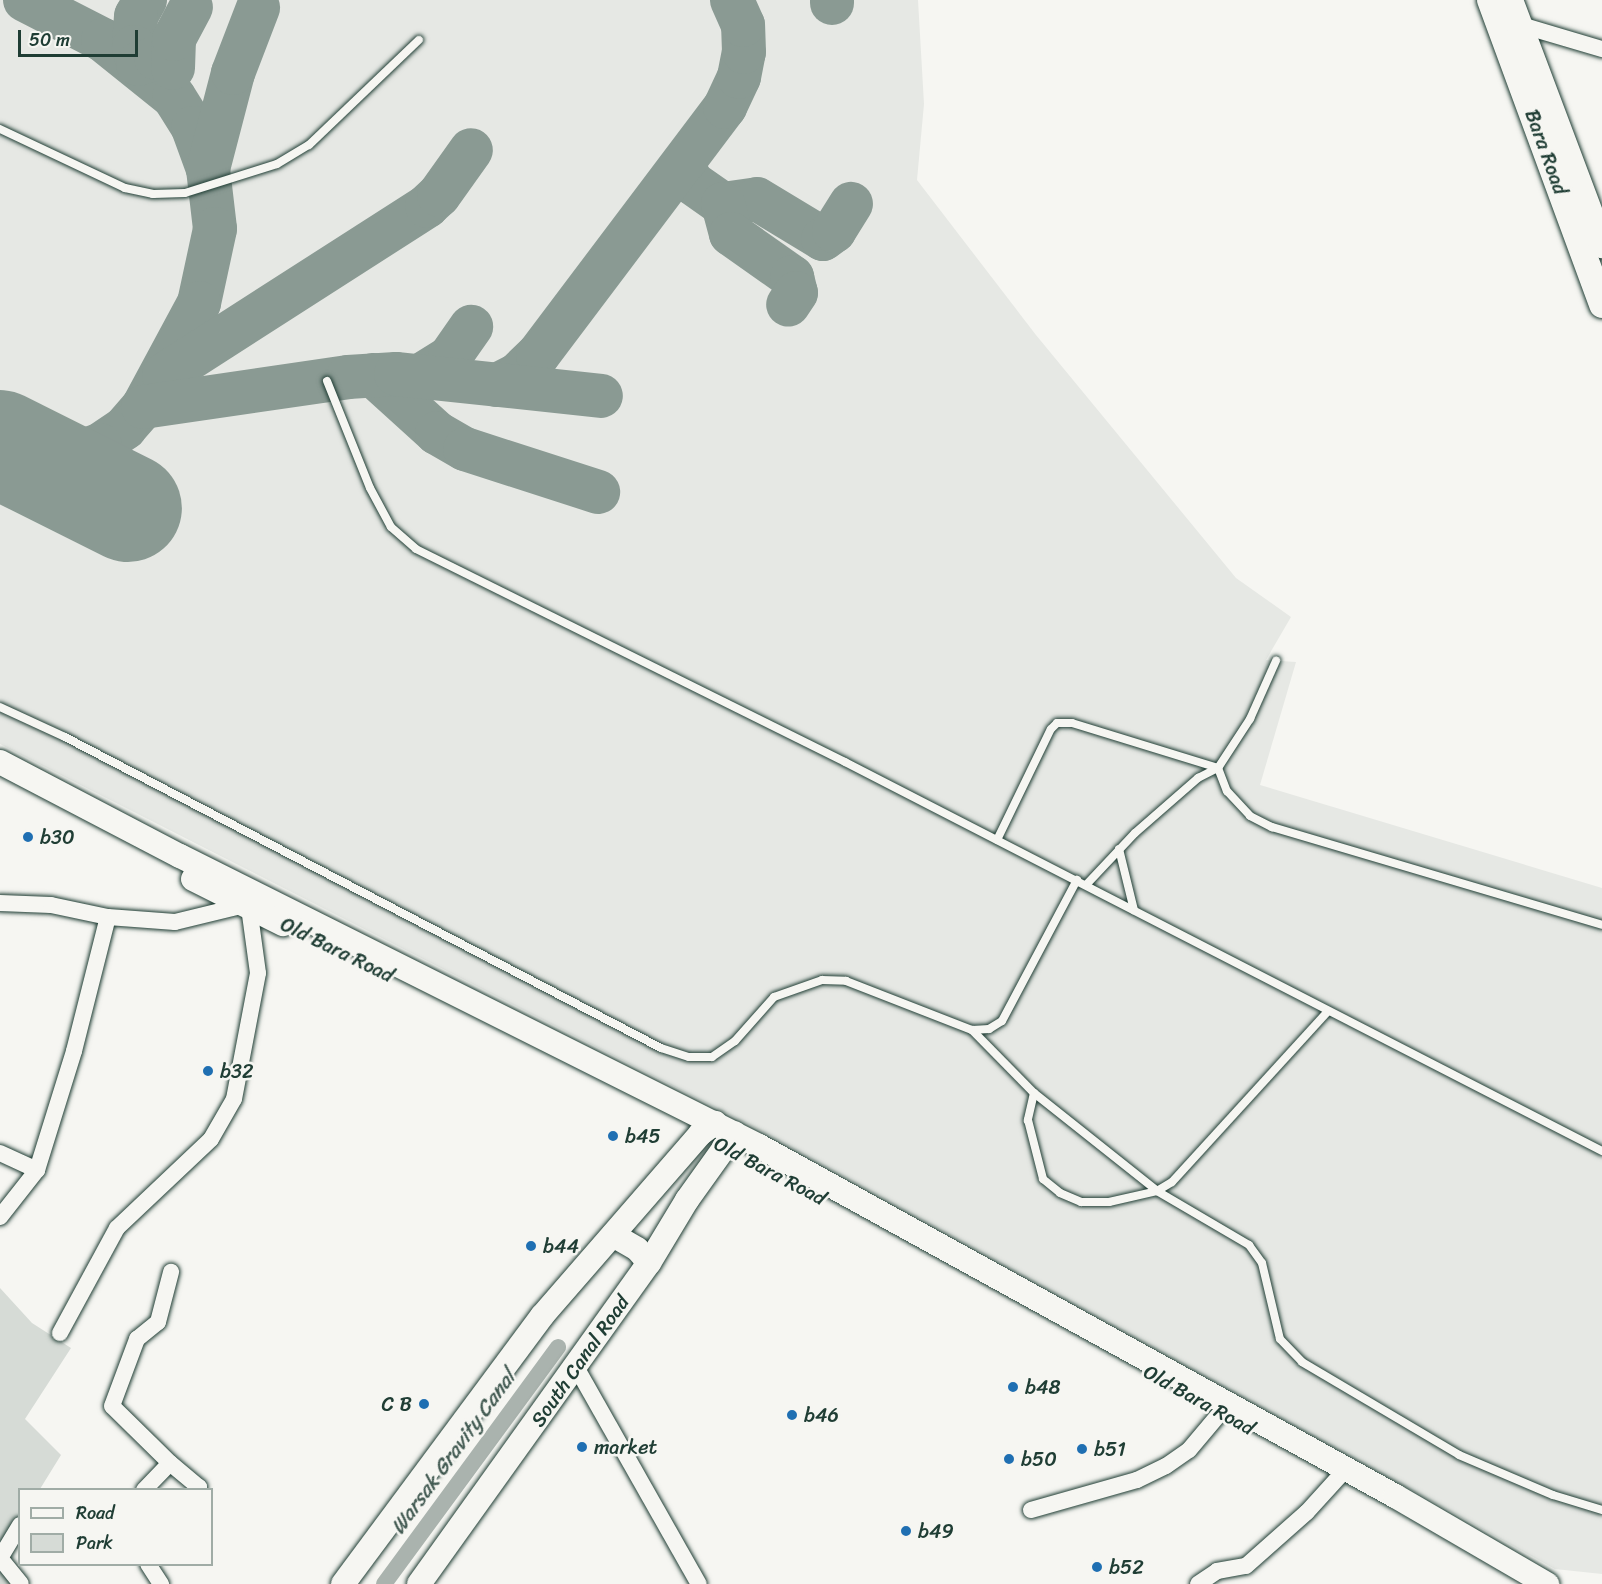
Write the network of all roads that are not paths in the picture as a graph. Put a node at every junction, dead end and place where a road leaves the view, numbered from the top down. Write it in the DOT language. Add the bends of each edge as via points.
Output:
graph roads {
  1 [pos="1490,0"];
  2 [pos="1509,16"];
  3 [pos="419,40"];
  4 [pos="1602,49"];
  5 [pos="0,129"];
  6 [pos="1602,245"];
  7 [pos="1602,304"];
  8 [pos="327,381"];
  9 [pos="1276,661"];
  10 [pos="0,707"];
  11 [pos="0,762"];
  12 [pos="1218,768"];
  13 [pos="0,778"];
  14 [pos="997,840"];
  15 [pos="1119,849"];
  16 [pos="1077,880"];
  17 [pos="1086,885"];
  18 [pos="0,903"];
  19 [pos="247,906"];
  20 [pos="1134,910"];
  21 [pos="108,917"];
  22 [pos="1602,926"];
  23 [pos="379,962"];
  24 [pos="1327,1012"];
  25 [pos="972,1030"];
  26 [pos="1034,1093"];
  27 [pos="719,1134"];
  28 [pos="1602,1151"];
  29 [pos="0,1153"];
  30 [pos="37,1170"];
  31 [pos="1157,1191"];
  32 [pos="0,1217"];
  33 [pos="613,1235"];
  34 [pos="649,1263"];
  35 [pos="171,1272"];
  36 [pos="60,1333"];
  37 [pos="576,1367"];
  38 [pos="1221,1412"];
  39 [pos="170,1463"];
  40 [pos="1342,1474"];
  41 [pos="146,1488"];
  42 [pos="198,1488"];
  43 [pos="1031,1510"];
  44 [pos="1602,1510"];
  45 [pos="18,1528"];
  46 [pos="149,1566"];
  47 [pos="21,1584"];
  48 [pos="161,1584"];
  49 [pos="344,1584"];
  50 [pos="419,1584"];
  51 [pos="699,1584"];
  52 [pos="1198,1584"];
  53 [pos="1529,1584"];
  54 [pos="1547,1584"];
  1 -- 2 [label="main road, Bara Road"];
  2 -- 4 [label="street"];
  2 -- 6 [label="main road"];
  2 -- 7 [label="main road, Bara Road"];
  3 -- 5 [label="lane" via="309,146 277,165 185,193 153,194 125,188"];
  8 -- 14 [label="lane" via="370,488 391,527 416,549"];
  9 -- 12 [label="lane" via="1250,719"];
  10 -- 25 [label="lane" via="65,737 661,1048 689,1057 712,1057 735,1041 774,997 822,980 846,981"];
  11 -- 23 [label="main road"];
  12 -- 14 [label="lane" via="1107,730 1057,723 1050,729"];
  12 -- 15 [label="lane" via="1198,778"];
  12 -- 22 [label="lane" via="1227,790 1250,816 1272,827"];
  13 -- 19 [label="main road, Old Bara Road"];
  14 -- 16 [label="lane"];
  15 -- 17 [label="lane"];
  15 -- 20 [label="lane"];
  16 -- 17 [label="lane"];
  16 -- 25 [label="lane" via="1002,1021 989,1029"];
  17 -- 20 [label="lane"];
  18 -- 21 [label="street" via="51,904"];
  19 -- 21 [label="street" via="175,922"];
  19 -- 23 [label="main road, Old Bara Road"];
  19 -- 36 [label="street" via="258,973 234,1098 211,1139 117,1228"];
  20 -- 24 [label="lane"];
  21 -- 30 [label="street" via="74,1051"];
  23 -- 27 [label="main road, Old Bara Road"];
  24 -- 28 [label="lane"];
  24 -- 31 [label="lane" via="1172,1182"];
  25 -- 26 [label="lane"];
  26 -- 31 [label="lane"];
  26 -- 31 [label="lane" via="1028,1120 1042,1179 1081,1202 1109,1202"];
  27 -- 33 [label="main road"];
  27 -- 34 [label="main road, South Canal Road"];
  27 -- 38 [label="main road, Old Bara Road"];
  27 -- 40 [label="main road"];
  29 -- 30 [label="street"];
  30 -- 32 [label="street"];
  31 -- 44 [label="lane" via="1249,1245 1262,1263 1280,1339 1302,1362 1459,1455 1553,1495"];
  33 -- 34 [label="main road" via="637,1249"];
  33 -- 49 [label="main road" via="468,1412"];
  34 -- 37 [label="main road, South Canal Road"];
  35 -- 39 [label="street" via="158,1322 137,1339 111,1406"];
  37 -- 50 [label="main road, South Canal Road"];
  37 -- 51 [label="street"];
  38 -- 40 [label="main road, Old Bara Road"];
  38 -- 43 [label="street" via="1189,1450 1166,1466 1137,1480"];
  39 -- 41 [label="street"];
  39 -- 42 [label="street"];
  40 -- 52 [label="street" via="1246,1566 1217,1572"];
  40 -- 53 [label="main road, Old Bara Road" via="1516,1582"];
  40 -- 54 [label="main road"];
  45 -- 47 [label="street" via="0,1558"];
  46 -- 48 [label="street"];
}
